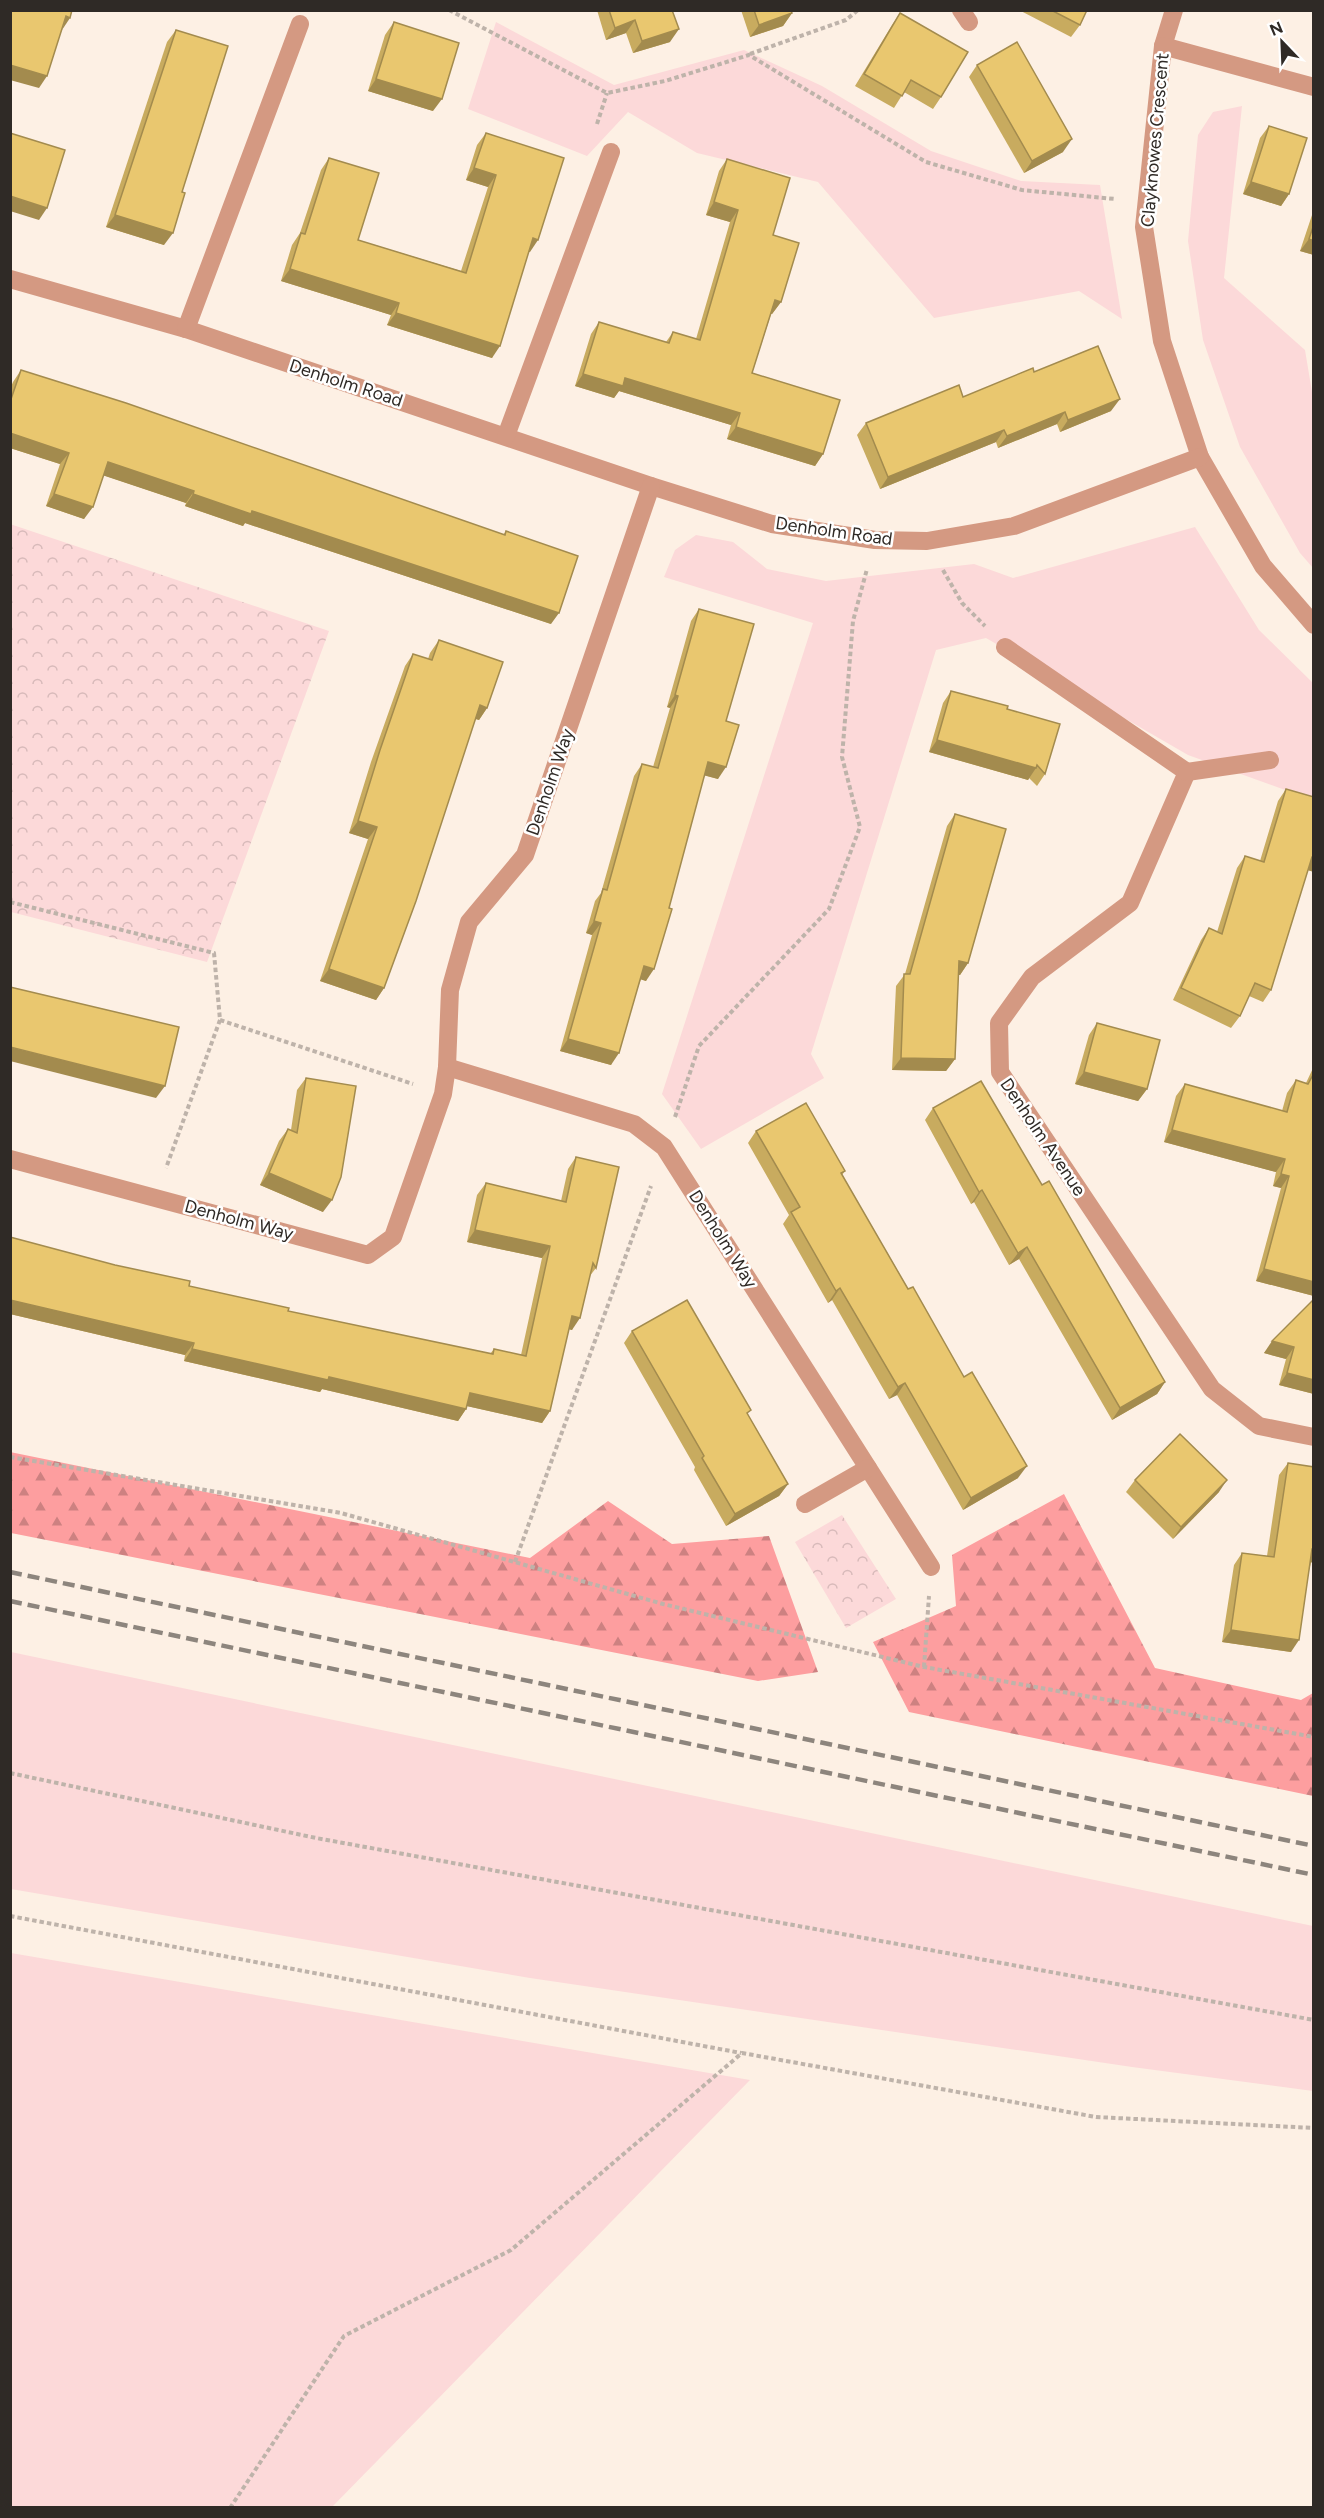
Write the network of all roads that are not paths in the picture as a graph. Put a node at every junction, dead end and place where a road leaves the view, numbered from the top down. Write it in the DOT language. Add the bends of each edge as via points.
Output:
graph roads {
  1 [pos="1174,10"];
  2 [pos="300,24"];
  3 [pos="1163,46"];
  4 [pos="1314,87"];
  5 [pos="611,152"];
  6 [pos="10,279"];
  7 [pos="186,330"];
  8 [pos="506,436"];
  9 [pos="1200,458"];
  10 [pos="651,486"];
  11 [pos="1314,625"];
  12 [pos="1005,647"];
  13 [pos="1270,760"];
  14 [pos="1187,772"];
  15 [pos="447,1067"];
  16 [pos="10,1159"];
  17 [pos="1314,1437"];
  18 [pos="868,1468"];
  19 [pos="805,1504"];
  20 [pos="931,1567"];
  1 -- 3 [label="street, Clayknowes Crescent"];
  2 -- 7 [label="street"];
  3 -- 4 [label="street"];
  3 -- 9 [label="street, Clayknowes Crescent" via="1144,227 1162,341"];
  5 -- 8 [label="street"];
  6 -- 7 [label="street, Denholm Road"];
  7 -- 8 [label="street, Denholm Road"];
  8 -- 10 [label="street, Denholm Road"];
  9 -- 10 [label="street, Denholm Road" via="1014,526 927,541 875,540 772,524"];
  9 -- 11 [label="street, Clayknowes Crescent" via="1263,566"];
  10 -- 15 [label="street, Denholm Way" via="525,855 469,922 450,990"];
  12 -- 14 [label="street"];
  13 -- 14 [label="street"];
  14 -- 17 [label="street, Denholm Avenue" via="1130,903 1032,977 999,1023 999,1072 1212,1389 1259,1425"];
  15 -- 16 [label="street, Denholm Way" via="443,1094 393,1237 368,1255"];
  15 -- 18 [label="street, Denholm Way" via="634,1124 664,1147"];
  18 -- 19 [label="street"];
  18 -- 20 [label="street, Denholm Way"];
}
